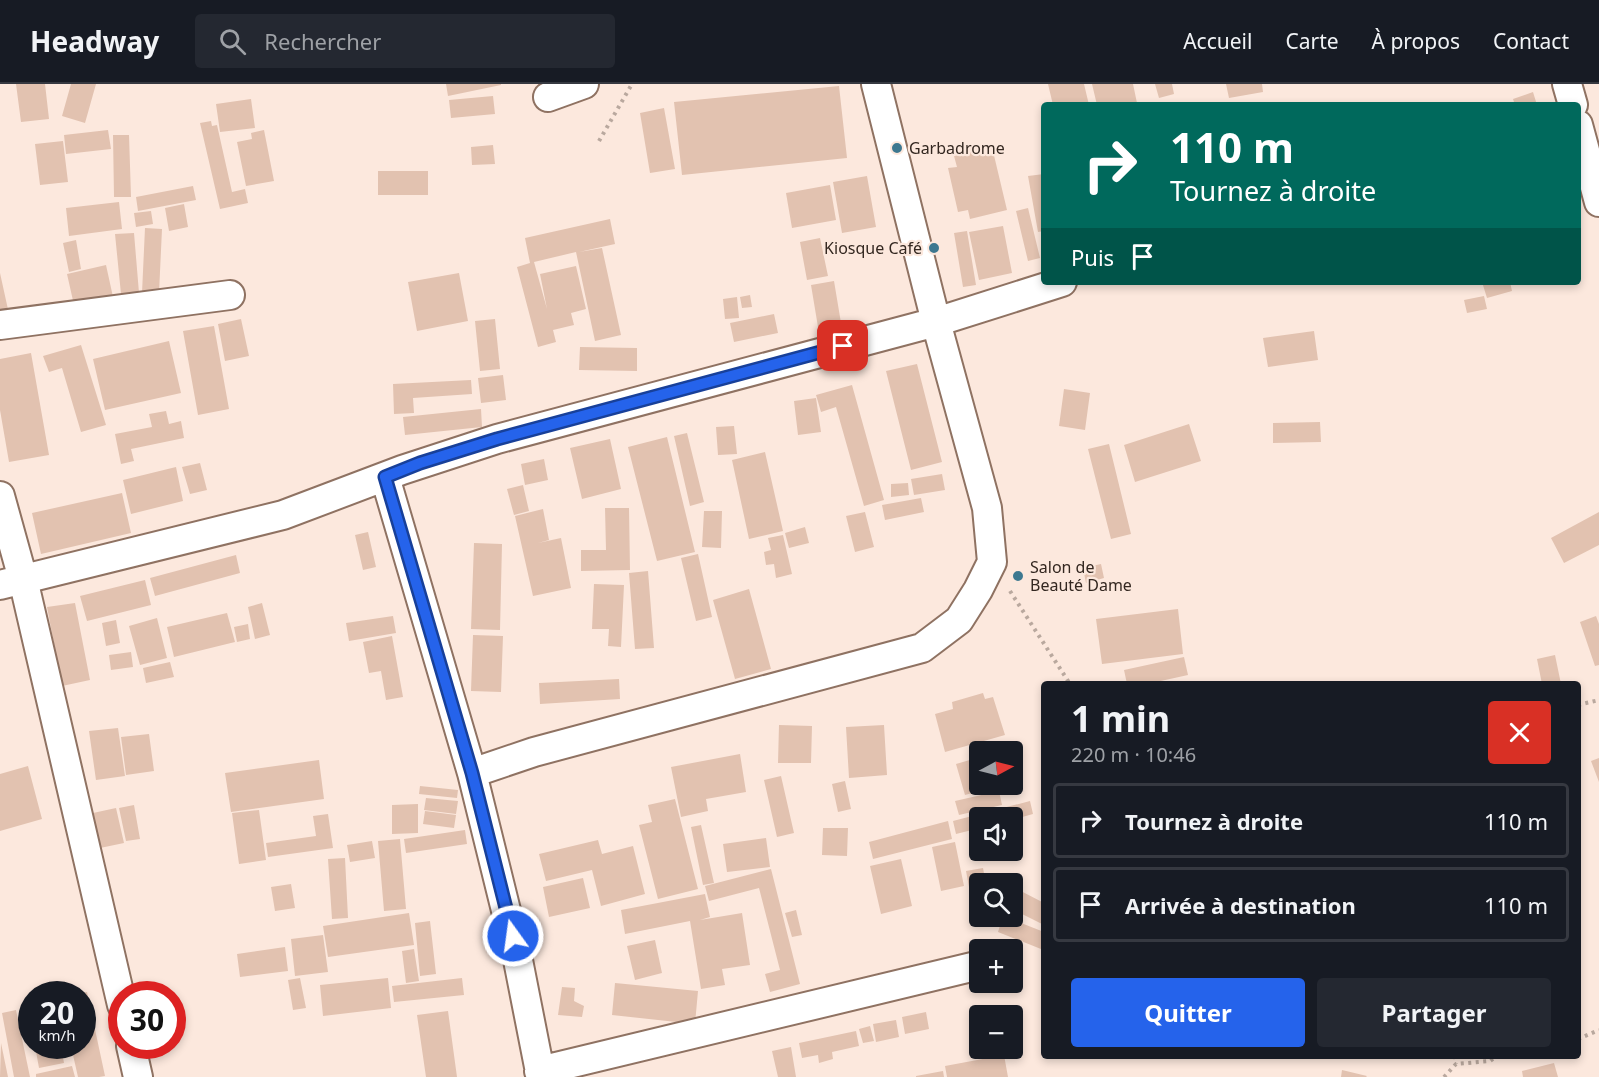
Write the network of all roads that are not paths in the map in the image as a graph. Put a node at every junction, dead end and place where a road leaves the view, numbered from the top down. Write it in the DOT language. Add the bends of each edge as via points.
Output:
graph roads {
  1 [pos="584,84"];
  2 [pos="876,84"];
  3 [pos="1567,84"];
  4 [pos="549,97"];
  5 [pos="1572,102"];
  6 [pos="1581,137"];
  7 [pos="1599,202"];
  8 [pos="1053,285"];
  9 [pos="230,295"];
  10 [pos="936,322"];
  11 [pos="0,325"];
  12 [pos="385,477"];
  13 [pos="0,496"];
  14 [pos="12,582"];
  15 [pos="472,773"];
  16 [pos="969,968"];
  17 [pos="116,981"];
  18 [pos="134,1059"];
  19 [pos="540,1074"];
  20 [pos="138,1077"];
  1 -- 4 [label="street"];
  2 -- 10 [label="street"];
  3 -- 5 [label="street"];
  6 -- 7 [label="street"];
  8 -- 10 [label="street"];
  9 -- 11 [label="street"];
  10 -- 12 [label="street" via="497,439"];
  10 -- 15 [label="street" via="987,508 992,562 959,620 922,648 534,752"];
  12 -- 14 [label="street" via="283,515"];
  12 -- 15 [label="street"];
  13 -- 14 [label="street"];
  14 -- 17 [label="street"];
  15 -- 19 [label="street" via="517,955"];
  16 -- 19 [label="street"];
  18 -- 20 [label="street"];
}
